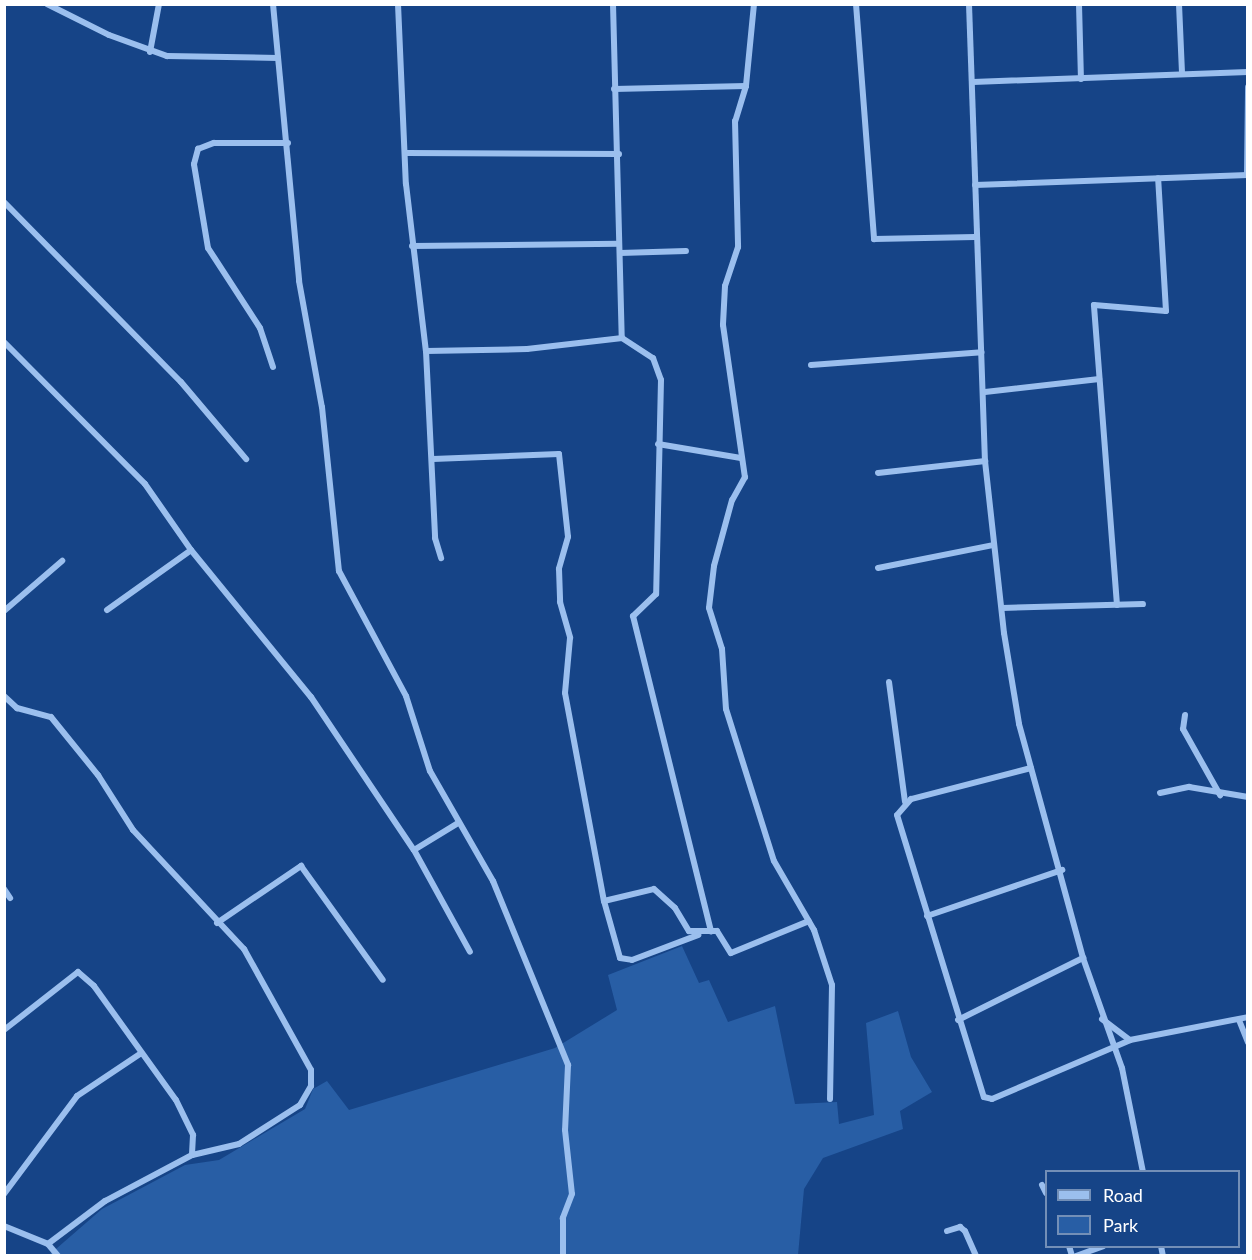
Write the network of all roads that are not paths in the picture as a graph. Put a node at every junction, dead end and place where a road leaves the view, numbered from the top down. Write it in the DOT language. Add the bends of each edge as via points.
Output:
graph roads {
  1 [pos="47,4"];
  2 [pos="159,4"];
  3 [pos="273,4"];
  4 [pos="398,4"];
  5 [pos="613,4"];
  6 [pos="754,4"];
  7 [pos="856,4"];
  8 [pos="969,4"];
  9 [pos="1079,4"];
  10 [pos="1179,4"];
  11 [pos="150,52"];
  12 [pos="278,58"];
  13 [pos="1248,72"];
  14 [pos="1182,73"];
  15 [pos="1081,79"];
  16 [pos="973,82"];
  17 [pos="746,86"];
  18 [pos="1248,87"];
  19 [pos="614,90"];
  20 [pos="288,143"];
  21 [pos="407,153"];
  22 [pos="619,154"];
  23 [pos="1247,175"];
  24 [pos="1158,178"];
  25 [pos="975,185"];
  26 [pos="4,202"];
  27 [pos="11,208"];
  28 [pos="4,214"];
  29 [pos="975,237"];
  30 [pos="620,244"];
  31 [pos="412,246"];
  32 [pos="686,251"];
  33 [pos="620,253"];
  34 [pos="622,338"];
  35 [pos="4,342"];
  36 [pos="426,351"];
  37 [pos="982,352"];
  38 [pos="810,365"];
  39 [pos="273,367"];
  40 [pos="1099,380"];
  41 [pos="984,392"];
  42 [pos="658,444"];
  43 [pos="741,458"];
  44 [pos="246,459"];
  45 [pos="433,459"];
  46 [pos="986,461"];
  47 [pos="878,473"];
  48 [pos="993,545"];
  49 [pos="191,550"];
  50 [pos="441,558"];
  51 [pos="62,561"];
  52 [pos="878,568"];
  53 [pos="1143,604"];
  54 [pos="1117,605"];
  55 [pos="1002,608"];
  56 [pos="107,610"];
  57 [pos="4,611"];
  58 [pos="889,682"];
  59 [pos="4,696"];
  60 [pos="1185,715"];
  61 [pos="1031,768"];
  62 [pos="1160,793"];
  63 [pos="1220,795"];
  64 [pos="1248,797"];
  65 [pos="905,802"];
  66 [pos="458,823"];
  67 [pos="414,850"];
  68 [pos="1062,870"];
  69 [pos="4,889"];
  70 [pos="10,898"];
  71 [pos="604,902"];
  72 [pos="927,916"];
  73 [pos="809,921"];
  74 [pos="217,923"];
  75 [pos="711,930"];
  76 [pos="698,935"];
  77 [pos="470,952"];
  78 [pos="1083,958"];
  79 [pos="383,980"];
  80 [pos="1248,1017"];
  81 [pos="1102,1019"];
  82 [pos="958,1020"];
  83 [pos="1239,1020"];
  84 [pos="4,1030"];
  85 [pos="1130,1040"];
  86 [pos="1248,1042"];
  87 [pos="1114,1048"];
  88 [pos="140,1054"];
  89 [pos="830,1099"];
  90 [pos="192,1155"];
  91 [pos="1143,1170"];
  92 [pos="1042,1185"];
  93 [pos="1045,1190"];
  94 [pos="4,1194"];
  95 [pos="4,1226"];
  96 [pos="947,1231"];
  97 [pos="48,1244"];
  98 [pos="1097,1248"];
  99 [pos="58,1256"];
  100 [pos="563,1256"];
  101 [pos="976,1256"];
  102 [pos="1074,1256"];
  1 -- 11 [label="street"];
  2 -- 11 [label="street"];
  3 -- 12 [label="street"];
  4 -- 21 [label="street"];
  5 -- 19 [label="street"];
  6 -- 17 [label="street"];
  7 -- 29 [label="street" via="874,239"];
  8 -- 16 [label="street"];
  9 -- 15 [label="street"];
  10 -- 14 [label="street"];
  11 -- 12 [label="street" via="191,57"];
  12 -- 20 [label="street"];
  13 -- 14 [label="street"];
  14 -- 15 [label="street"];
  15 -- 16 [label="street"];
  16 -- 25 [label="street"];
  17 -- 19 [label="street"];
  17 -- 43 [label="street" via="735,121 738,247 725,286 723,326"];
  18 -- 23 [label="street"];
  19 -- 22 [label="street"];
  20 -- 39 [label="street" via="214,143 198,149 194,164 208,248 261,328"];
  20 -- 66 [label="street" via="299,281 322,406 339,571 355,608 406,696 430,771"];
  21 -- 22 [label="street"];
  21 -- 31 [label="street"];
  22 -- 30 [label="street"];
  23 -- 24 [label="street"];
  24 -- 25 [label="street"];
  24 -- 40 [label="street" via="1166,311 1094,305"];
  25 -- 29 [label="street"];
  26 -- 27 [label="street"];
  27 -- 28 [label="street"];
  27 -- 44 [label="street" via="181,382"];
  29 -- 37 [label="street"];
  30 -- 31 [label="street"];
  30 -- 33 [label="street"];
  31 -- 36 [label="street"];
  32 -- 33 [label="street"];
  33 -- 34 [label="street"];
  34 -- 36 [label="street" via="527,349"];
  34 -- 42 [label="street" via="653,358 662,380"];
  35 -- 49 [label="street" via="145,484"];
  36 -- 45 [label="street"];
  37 -- 38 [label="street"];
  37 -- 41 [label="street"];
  40 -- 41 [label="street"];
  40 -- 54 [label="street"];
  41 -- 46 [label="street"];
  42 -- 43 [label="street"];
  42 -- 75 [label="street" via="656,594 633,616"];
  43 -- 73 [label="street" via="745,477 732,500 714,566 709,608 722,649 726,709 774,861"];
  45 -- 50 [label="street" via="435,538"];
  45 -- 71 [label="street" via="559,454 568,537 559,569 560,602 570,638 565,693"];
  46 -- 47 [label="street"];
  46 -- 48 [label="street"];
  48 -- 52 [label="street"];
  48 -- 55 [label="street"];
  49 -- 56 [label="street"];
  49 -- 67 [label="street" via="311,697"];
  51 -- 57 [label="street"];
  53 -- 54 [label="street"];
  54 -- 55 [label="street"];
  55 -- 61 [label="street" via="1019,724"];
  58 -- 65 [label="street"];
  59 -- 74 [label="street" via="16,708 51,717 98,775 134,830"];
  60 -- 63 [label="street" via="1183,729"];
  61 -- 65 [label="street"];
  61 -- 68 [label="street"];
  62 -- 63 [label="street" via="1189,788"];
  63 -- 64 [label="street"];
  65 -- 72 [label="street" via="897,815"];
  66 -- 67 [label="street"];
  66 -- 100 [label="street" via="493,881 568,1065 565,1130 572,1194 562,1218"];
  67 -- 77 [label="street"];
  68 -- 72 [label="street"];
  68 -- 78 [label="street"];
  69 -- 70 [label="street"];
  71 -- 76 [label="street" via="654,890 675,908 689,931"];
  71 -- 76 [label="street" via="620,958 632,960"];
  72 -- 82 [label="street"];
  73 -- 75 [label="street" via="731,953 717,931"];
  73 -- 89 [label="street" via="832,985"];
  74 -- 79 [label="street" via="302,866"];
  74 -- 90 [label="street" via="244,949 270,992 311,1071 311,1086 300,1105 239,1144"];
  75 -- 76 [label="street"];
  78 -- 81 [label="street"];
  78 -- 82 [label="street"];
  80 -- 83 [label="street"];
  81 -- 85 [label="street"];
  81 -- 87 [label="street"];
  82 -- 87 [label="street" via="977,1086 984,1097 992,1100"];
  83 -- 85 [label="street"];
  83 -- 86 [label="street"];
  84 -- 88 [label="street" via="78,972 94,986"];
  85 -- 87 [label="street"];
  87 -- 91 [label="street"];
  88 -- 90 [label="street" via="176,1100 192,1135"];
  88 -- 94 [label="street" via="77,1096"];
  90 -- 97 [label="street" via="105,1201"];
  92 -- 93 [label="street"];
  95 -- 97 [label="street"];
  96 -- 101 [label="street" via="960,1227 965,1231"];
  97 -- 99 [label="street"];
  98 -- 102 [label="street"];
}
